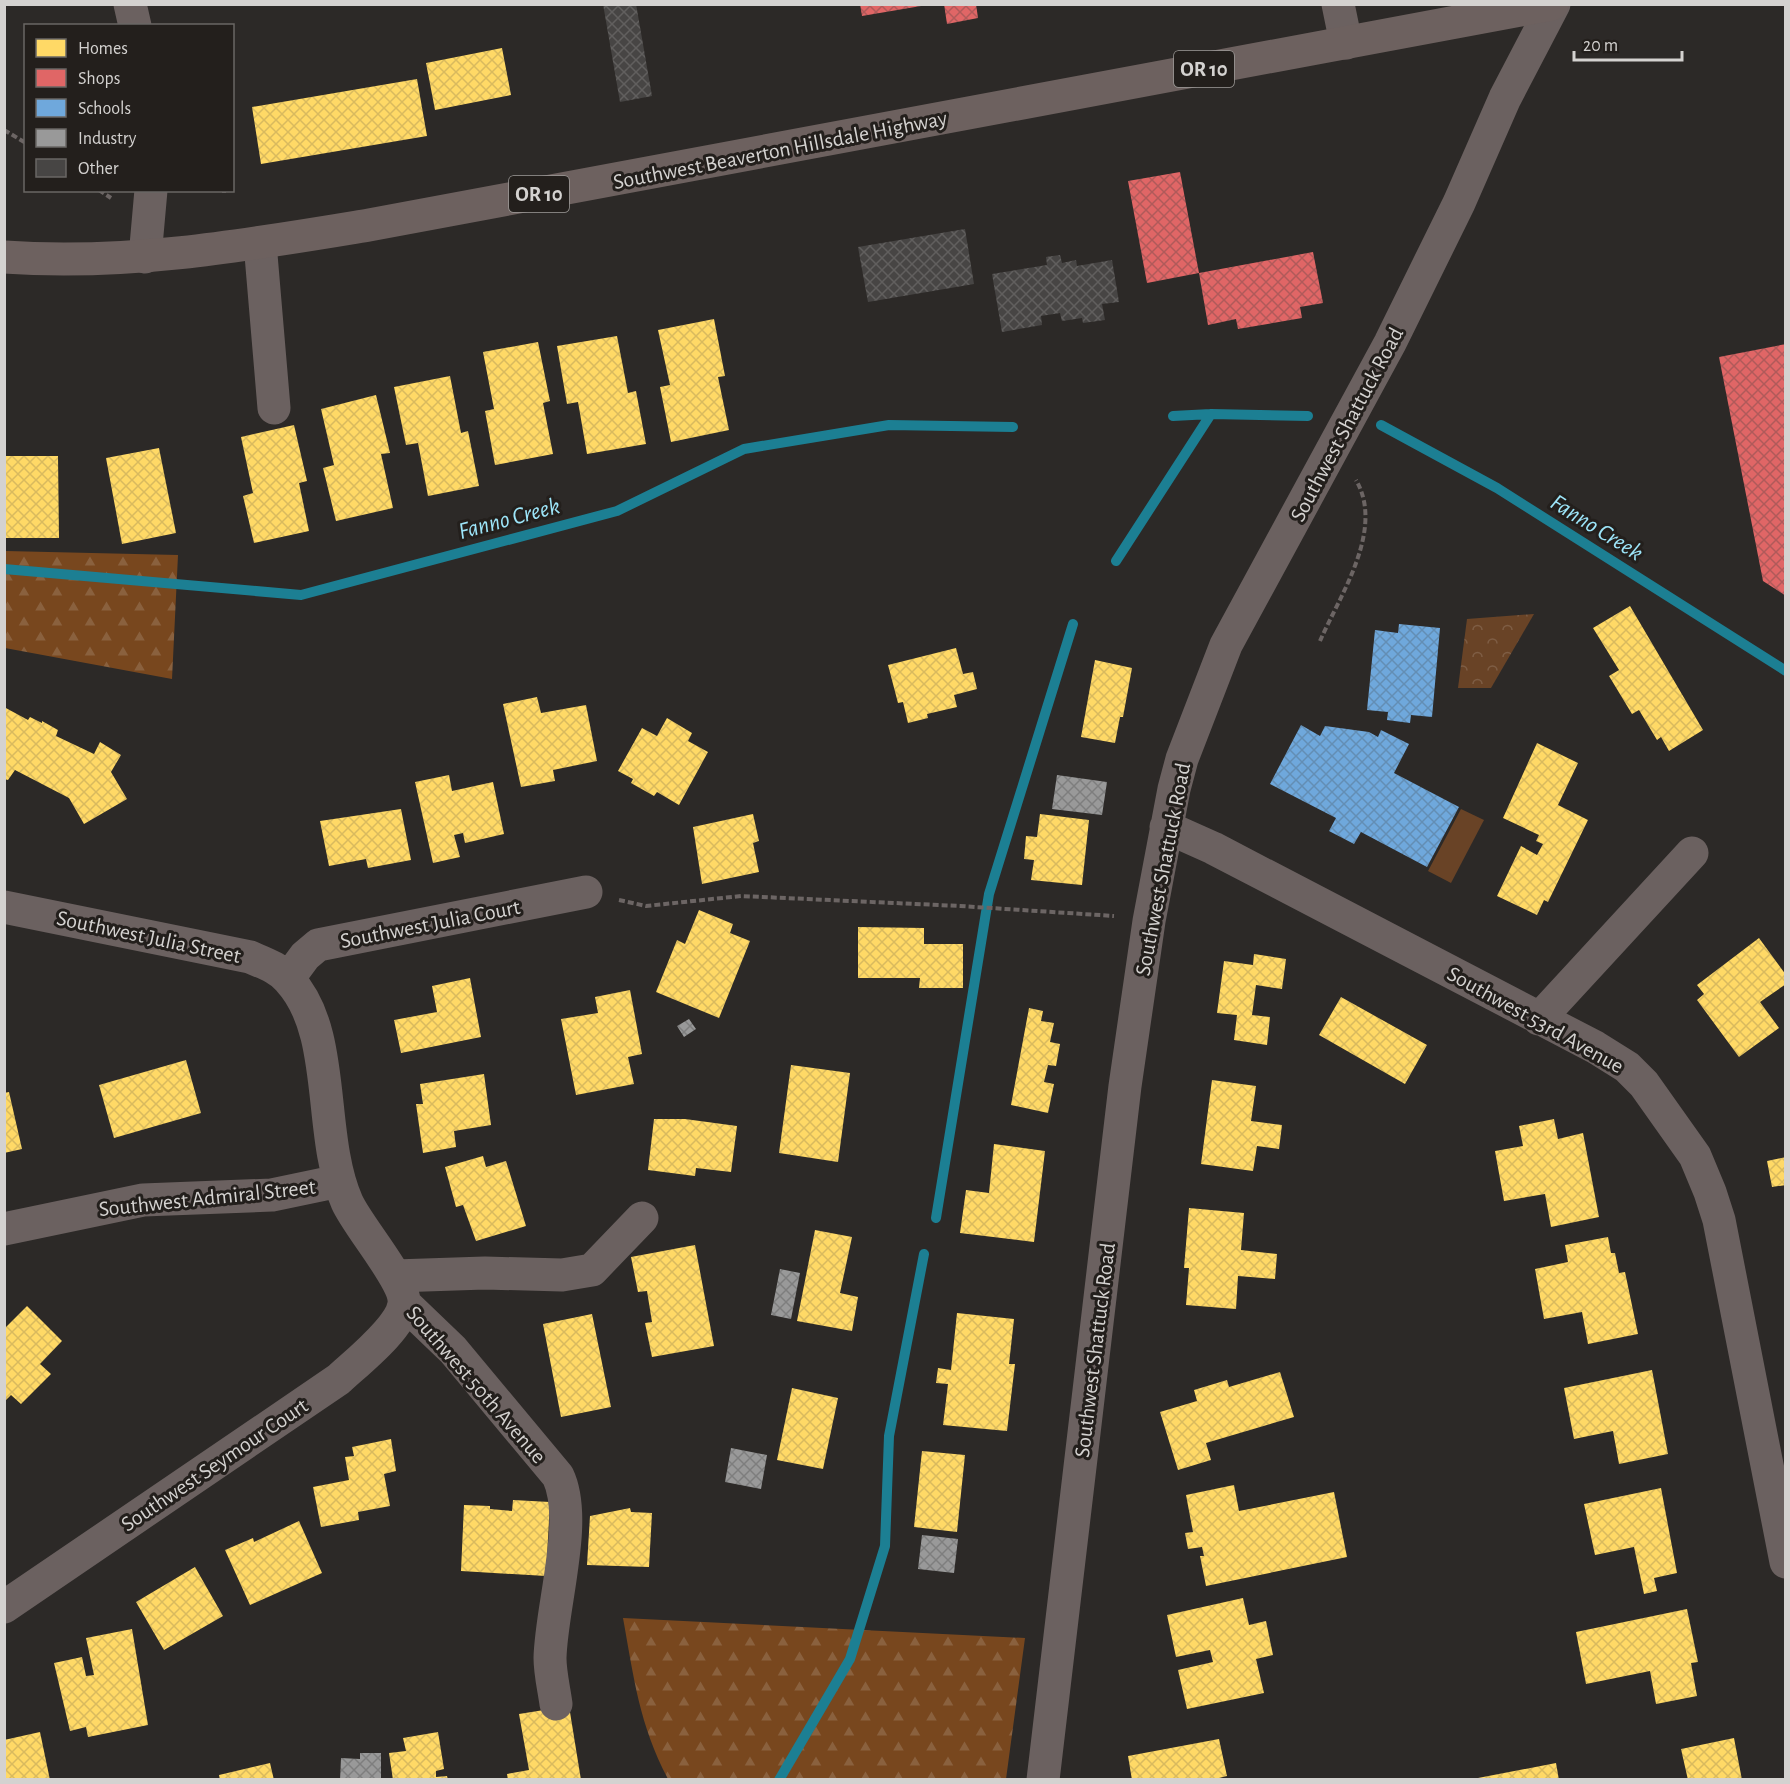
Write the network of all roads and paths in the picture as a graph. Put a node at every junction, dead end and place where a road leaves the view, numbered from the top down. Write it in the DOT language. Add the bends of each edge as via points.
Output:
graph roads {
  1 [pos="130,4"];
  2 [pos="1338,4"];
  3 [pos="1553,4"];
  4 [pos="1446,14"];
  5 [pos="135,24"];
  6 [pos="1346,43"];
  7 [pos="4,130"];
  8 [pos="24,142"];
  9 [pos="102,192"];
  10 [pos="151,192"];
  11 [pos="111,198"];
  12 [pos="260,243"];
  13 [pos="4,257"];
  14 [pos="145,257"];
  15 [pos="274,408"];
  16 [pos="1329,456"];
  17 [pos="1320,641"];
  18 [pos="1166,827"];
  19 [pos="1692,853"];
  20 [pos="586,892"];
  21 [pos="4,907"];
  22 [pos="1149,921"];
  23 [pos="288,979"];
  24 [pos="1539,1019"];
  25 [pos="339,1181"];
  26 [pos="642,1218"];
  27 [pos="4,1229"];
  28 [pos="400,1289"];
  29 [pos="1785,1562"];
  30 [pos="4,1606"];
  31 [pos="556,1704"];
  32 [pos="1043,1779"];
  1 -- 5 [label="street"];
  2 -- 6 [label="street"];
  3 -- 4 [label="main road, Southwest Beaverton Hillsdale Highway / OR 10"];
  3 -- 16 [label="street, Southwest Shattuck Road" via="1395,333"];
  4 -- 6 [label="main road, Southwest Beaverton Hillsdale Highway / OR 10"];
  6 -- 12 [label="main road, Southwest Beaverton Hillsdale Highway / OR 10" via="709,164"];
  7 -- 8 [label="path"];
  9 -- 11 [label="path"];
  10 -- 14 [label="street"];
  12 -- 14 [label="main road, Southwest Beaverton Hillsdale Highway / OR 10"];
  12 -- 15 [label="street"];
  13 -- 14 [label="main road, Southwest Beaverton Hillsdale Highway / OR 10" via="81,261"];
  16 -- 17 [label="path" via="1348,468 1361,489 1366,519 1357,558"];
  16 -- 18 [label="street, Southwest Shattuck Road" via="1226,645 1182,759"];
  18 -- 22 [label="street, Southwest Shattuck Road"];
  18 -- 24 [label="street, Southwest 53rd Avenue" via="1224,853"];
  19 -- 24 [label="street"];
  20 -- 22 [label="path" via="646,906 741,896 960,906"];
  20 -- 23 [label="street, Southwest Julia Court" via="318,945"];
  21 -- 23 [label="street, Southwest Julia Street" via="250,957 275,968"];
  22 -- 32 [label="street, Southwest Shattuck Road" via="1125,1086"];
  23 -- 25 [label="street, Southwest 50th Avenue" via="302,997 316,1028"];
  24 -- 29 [label="street, Southwest 53rd Avenue" via="1627,1067 1644,1084 1695,1156 1719,1220"];
  25 -- 27 [label="street, Southwest Admiral Street" via="272,1195 143,1200"];
  25 -- 28 [label="street, Southwest 50th Avenue" via="357,1219"];
  26 -- 28 [label="street" via="592,1270 562,1275 485,1273"];
  28 -- 30 [label="street, Southwest Seymour Court" via="403,1309 382,1339 339,1379"];
  28 -- 31 [label="street, Southwest 50th Avenue" via="558,1476 565,1490 566,1520 550,1659"];
}
